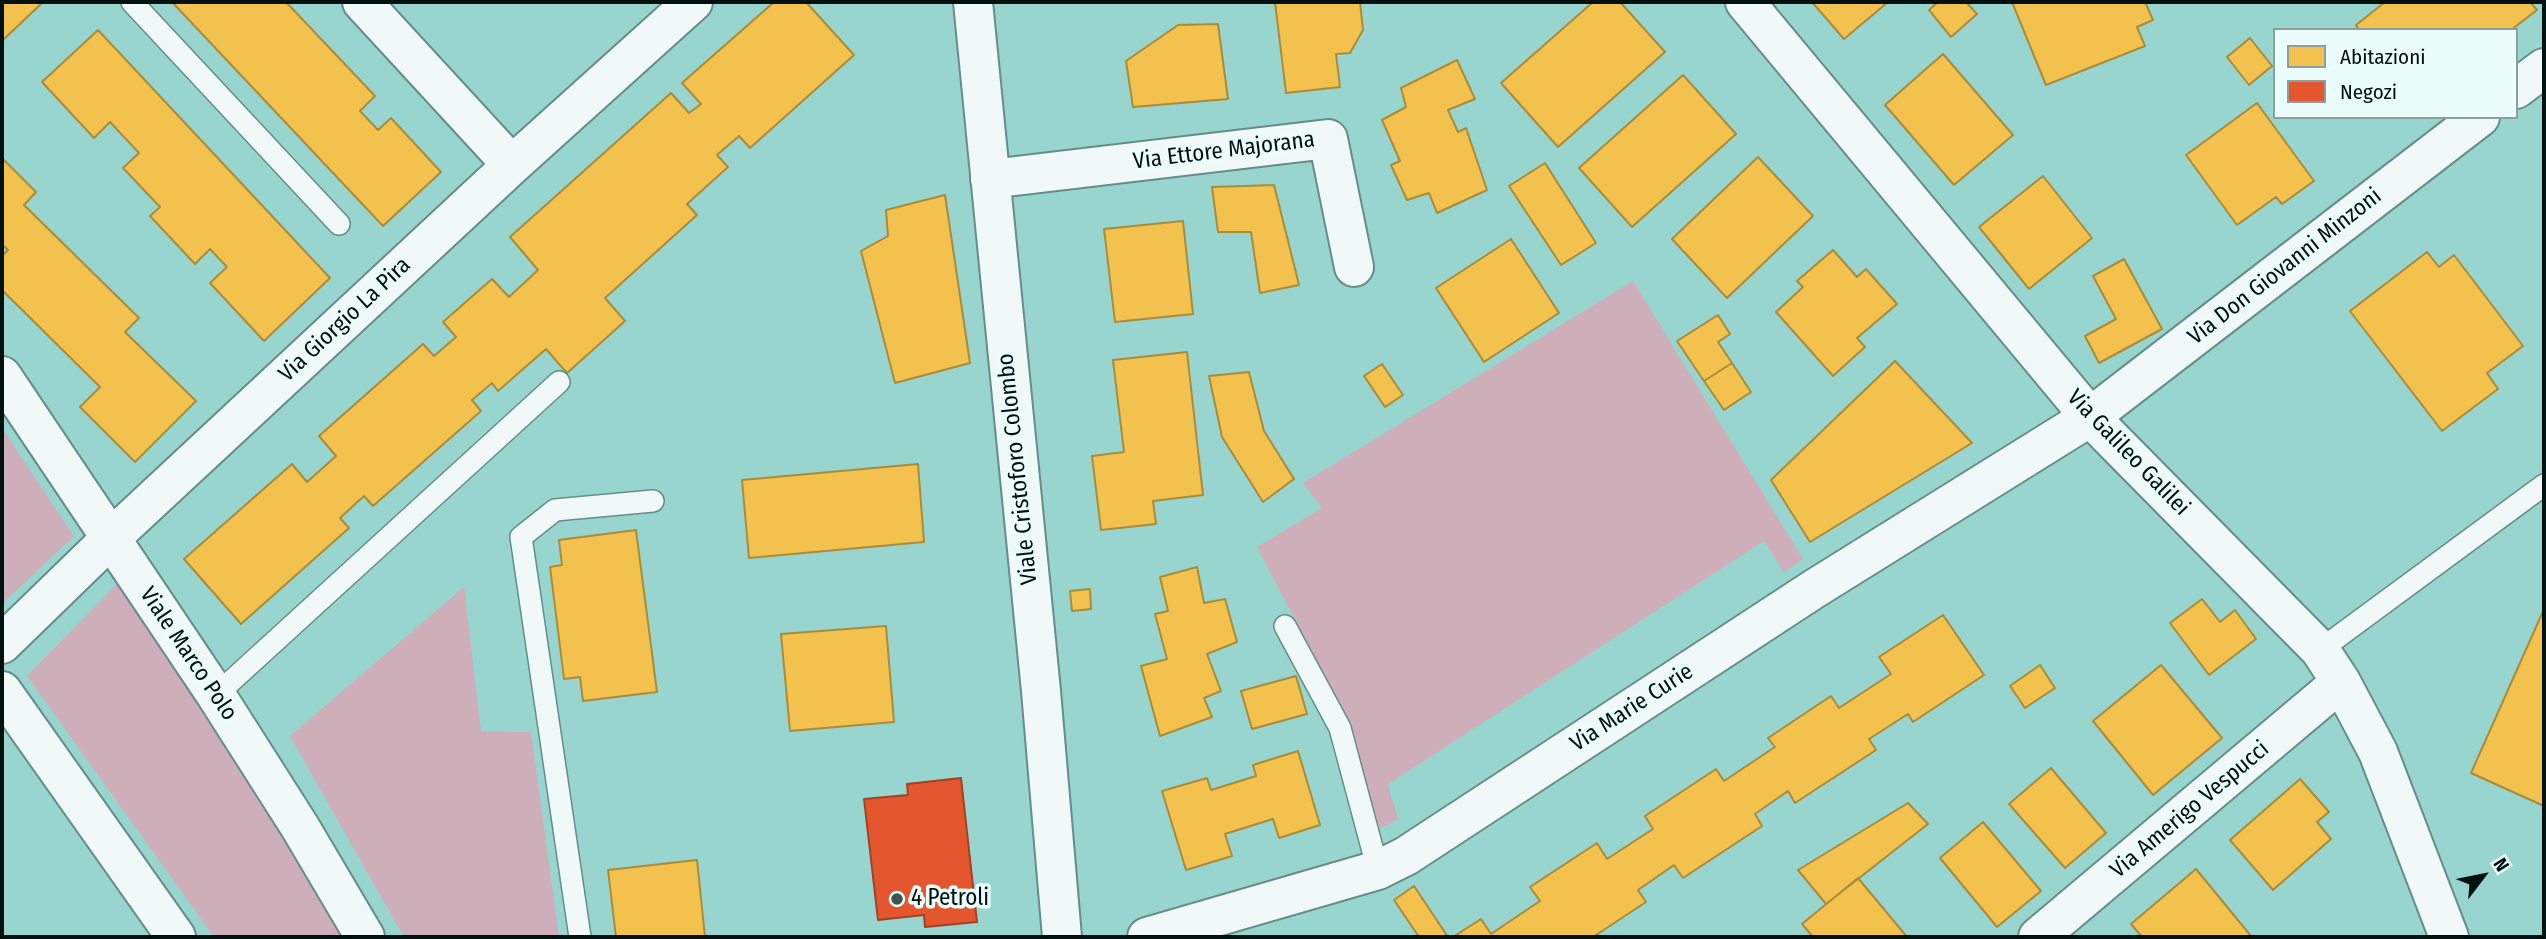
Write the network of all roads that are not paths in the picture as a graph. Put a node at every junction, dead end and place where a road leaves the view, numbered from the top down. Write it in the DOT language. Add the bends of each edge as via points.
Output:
graph roads {
  1 [pos="132,2"];
  2 [pos="362,2"];
  3 [pos="692,2"];
  4 [pos="973,2"];
  5 [pos="1745,2"];
  6 [pos="2544,68"];
  7 [pos="2518,88"];
  8 [pos="2477,119"];
  9 [pos="512,165"];
  10 [pos="990,179"];
  11 [pos="339,224"];
  12 [pos="1354,267"];
  13 [pos="2,376"];
  14 [pos="559,382"];
  15 [pos="2090,417"];
  16 [pos="2544,485"];
  17 [pos="653,501"];
  18 [pos="110,539"];
  19 [pos="1285,626"];
  20 [pos="2,644"];
  21 [pos="2320,650"];
  22 [pos="2341,682"];
  23 [pos="2,691"];
  24 [pos="216,695"];
  25 [pos="1378,870"];
  26 [pos="176,937"];
  27 [pos="365,937"];
  28 [pos="580,937"];
  29 [pos="1062,937"];
  30 [pos="1147,937"];
  31 [pos="2038,937"];
  32 [pos="2449,937"];
  1 -- 11 [label="lane"];
  2 -- 9 [label="street"];
  3 -- 9 [label="street, Via Giorgio La Pira"];
  4 -- 10 [label="street, Viale Cristoforo Colombo"];
  5 -- 15 [label="street, Via Galileo Galilei"];
  6 -- 7 [label="street"];
  8 -- 15 [label="street, Via Don Giovanni Minzoni"];
  9 -- 18 [label="street, Via Giorgio La Pira"];
  10 -- 12 [label="street, Via Ettore Majorana" via="1328,139"];
  10 -- 29 [label="street, Viale Cristoforo Colombo"];
  13 -- 18 [label="street, Viale Marco Polo"];
  14 -- 24 [label="lane"];
  15 -- 21 [label="street, Via Galileo Galilei"];
  15 -- 25 [label="street, Via Marie Curie"];
  16 -- 21 [label="lane"];
  17 -- 28 [label="lane" via="555,510 521,537"];
  18 -- 20 [label="street, Via Giorgio La Pira"];
  18 -- 24 [label="street, Viale Marco Polo"];
  19 -- 25 [label="lane" via="1340,728"];
  21 -- 22 [label="street, Via Galileo Galilei"];
  22 -- 31 [label="street, Via Amerigo Vespucci"];
  22 -- 32 [label="street, Via Galileo Galilei" via="2378,752"];
  23 -- 26 [label="street"];
  24 -- 27 [label="street, Viale Marco Polo"];
  25 -- 30 [label="street, Via Marie Curie"];
}
